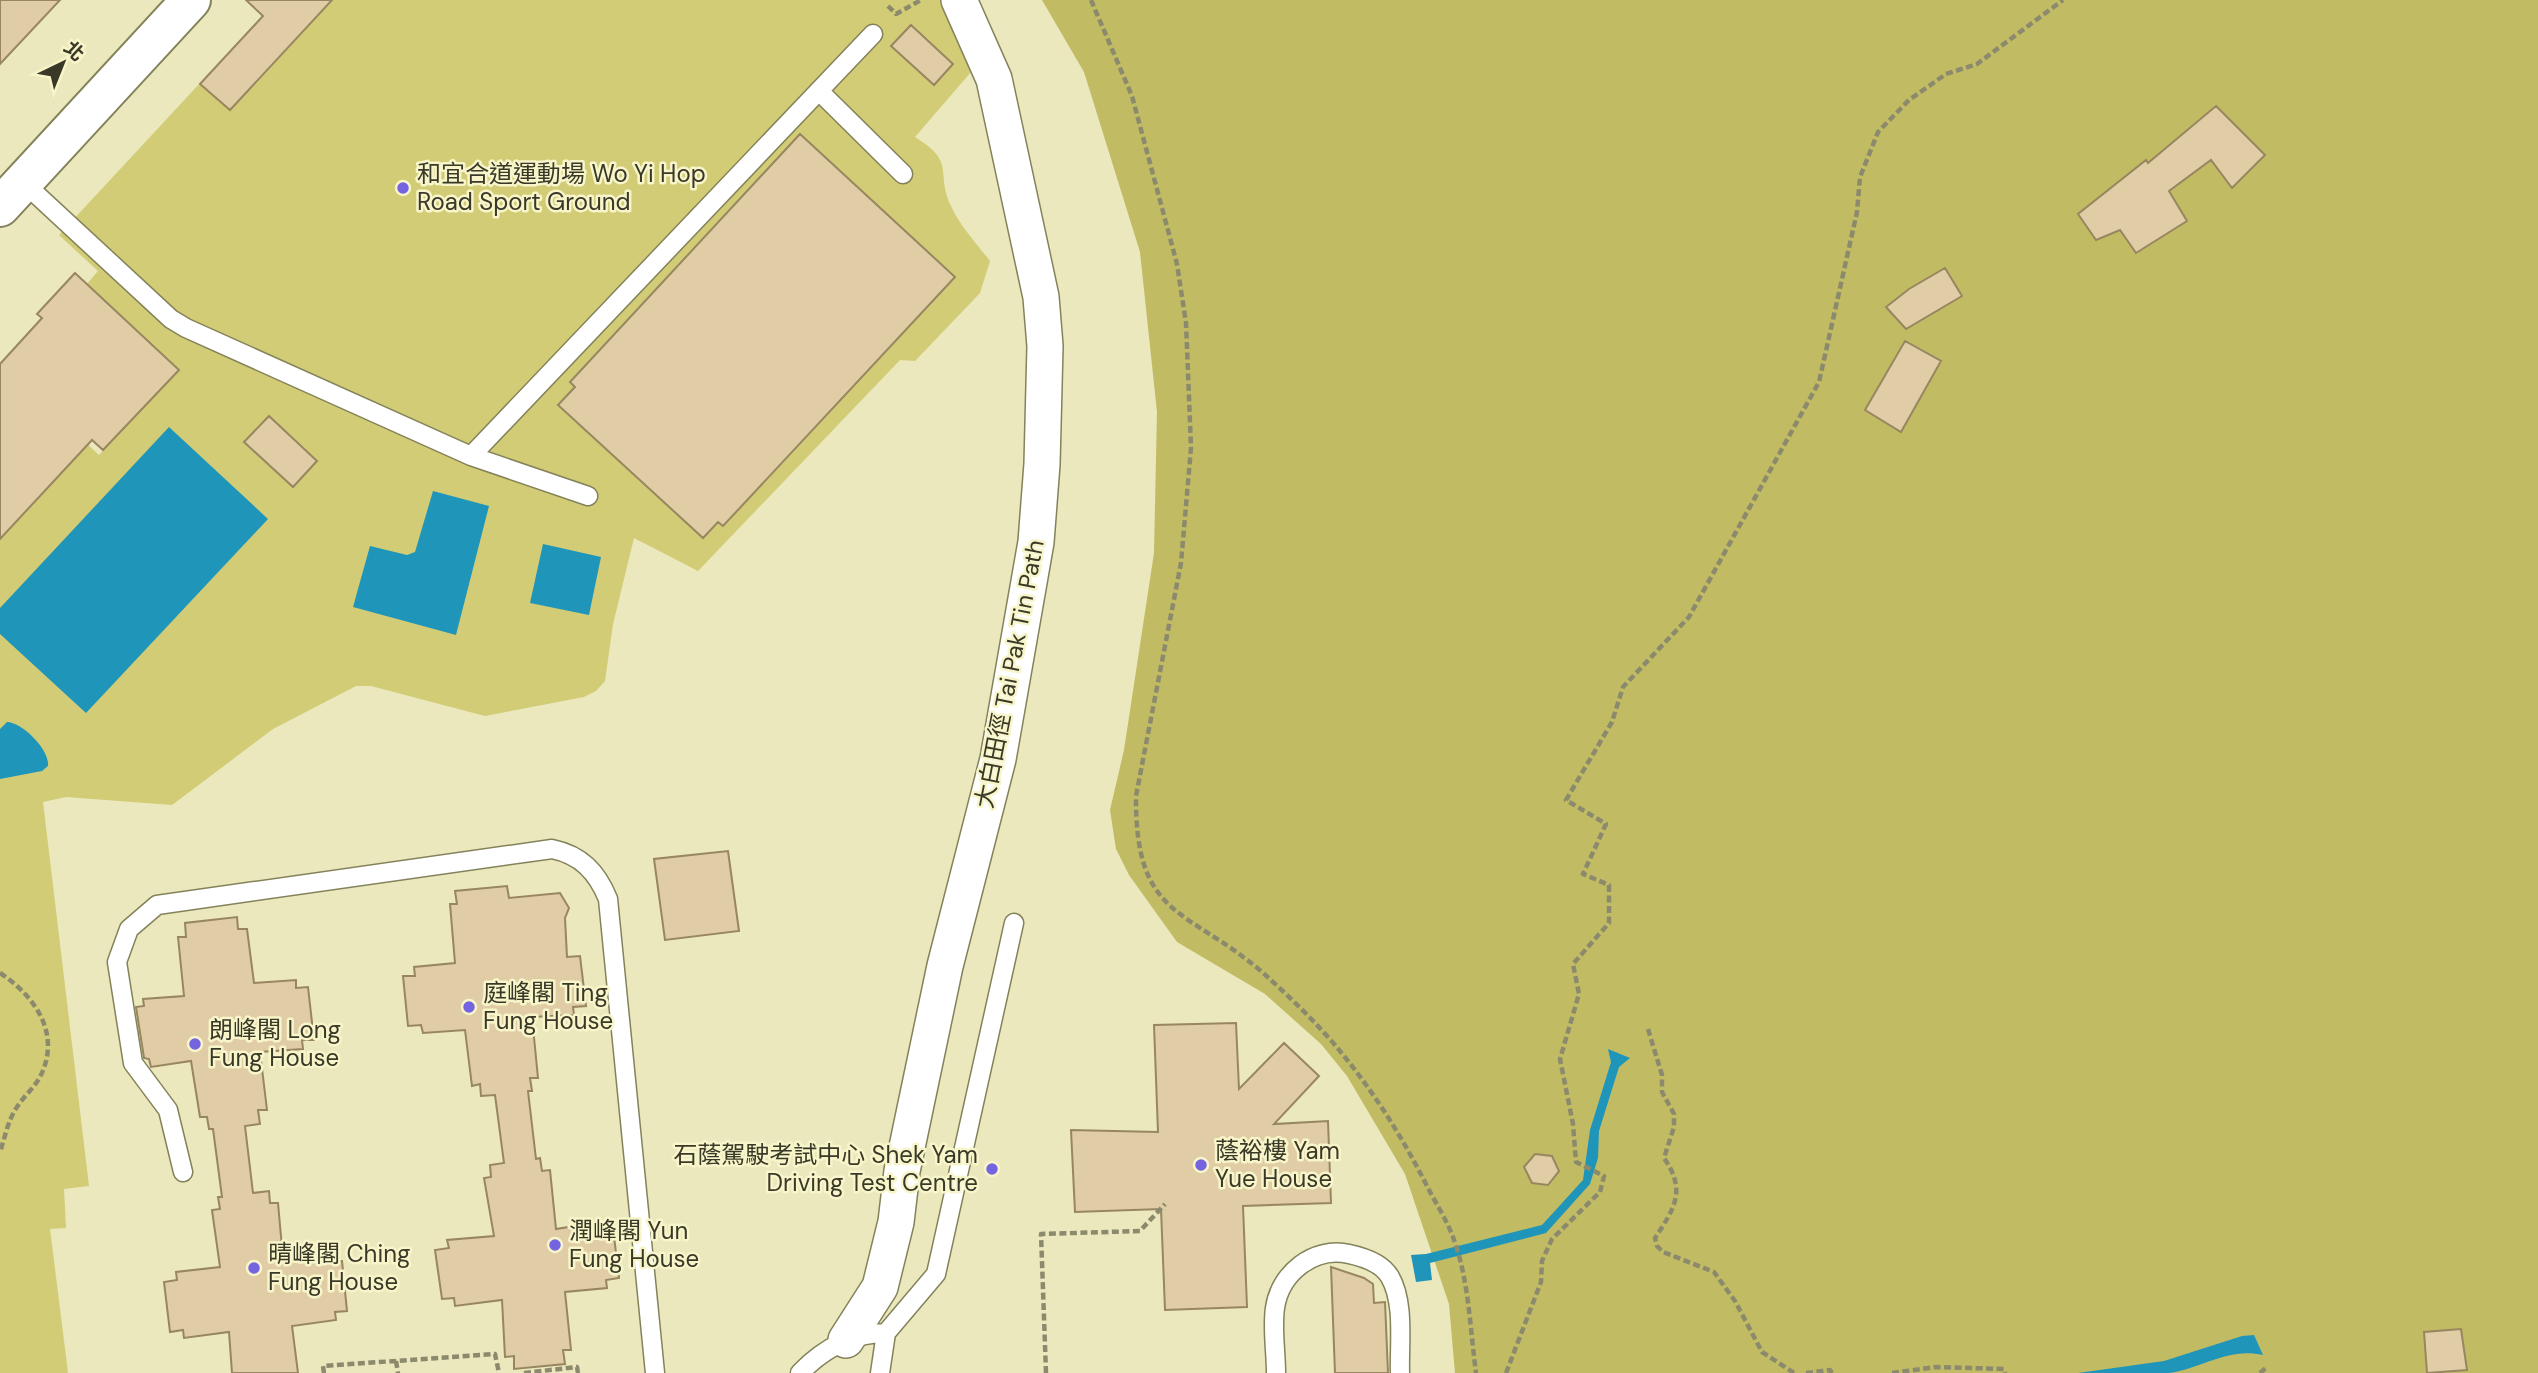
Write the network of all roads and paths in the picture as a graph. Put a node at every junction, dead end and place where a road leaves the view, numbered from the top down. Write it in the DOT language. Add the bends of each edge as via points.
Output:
graph roads {
  1 [pos="191,0"];
  2 [pos="921,0"];
  3 [pos="959,0"];
  4 [pos="1091,0"];
  5 [pos="2063,0"];
  6 [pos="888,6"];
  7 [pos="873,34"];
  8 [pos="818,91"];
  9 [pos="903,174"];
  10 [pos="7,197"];
  11 [pos="471,456"];
  12 [pos="588,496"];
  13 [pos="1014,923"];
  14 [pos="0,972"];
  15 [pos="1648,1029"];
  16 [pos="0,1152"];
  17 [pos="183,1172"];
  18 [pos="1166,1204"];
  19 [pos="886,1333"];
  20 [pos="846,1340"];
  21 [pos="397,1361"];
  22 [pos="2267,1367"];
  23 [pos="324,1373"];
  24 [pos="398,1373"];
  25 [pos="499,1373"];
  26 [pos="524,1373"];
  27 [pos="578,1373"];
  28 [pos="655,1373"];
  29 [pos="800,1373"];
  30 [pos="880,1373"];
  31 [pos="1046,1373"];
  32 [pos="1276,1373"];
  33 [pos="1400,1373"];
  34 [pos="1476,1373"];
  35 [pos="1506,1373"];
  36 [pos="1794,1373"];
  37 [pos="1806,1373"];
  38 [pos="1832,1373"];
  39 [pos="1892,1373"];
  40 [pos="2005,1373"];
  41 [pos="2260,1373"];
  1 -- 10 [label="main road"];
  2 -- 6 [label="path" via="896,14"];
  3 -- 20 [label="street, 大白田徑 Tai Pak Tin Path" via="994,79 1041,296 1045,346 1036,542 998,759 945,966 902,1171 896,1222 880,1287"];
  4 -- 34 [label="path" via="1132,96 1177,264 1185,323 1191,447 1181,563 1136,796 1141,852 1152,886 1168,907 1262,972 1343,1054 1398,1129 1453,1236"];
  5 -- 35 [label="path" via="1977,65 1946,74 1909,100 1878,132 1860,177 1857,212 1819,382 1689,617 1623,687 1612,722 1566,800 1606,824 1583,874 1609,885 1609,923 1573,964 1579,994 1560,1059 1576,1162 1604,1176 1600,1192 1552,1239 1542,1261 1541,1282"];
  7 -- 8 [label="lane"];
  8 -- 9 [label="lane"];
  8 -- 11 [label="lane"];
  10 -- 11 [label="lane" via="171,319"];
  11 -- 12 [label="lane"];
  13 -- 19 [label="lane" via="936,1274"];
  14 -- 16 [label="path" via="33,1001 43,1017 47,1056 40,1076 16,1108"];
  15 -- 36 [label="path" via="1674,1127 1664,1158 1673,1173 1676,1195 1671,1216 1655,1238 1657,1246 1714,1272 1762,1352"];
  17 -- 28 [label="lane" via="168,1110 139,1075 131,1050 117,962 129,929 141,916 157,905 552,849 568,852 600,880 608,899"];
  18 -- 31 [label="path" via="1140,1231 1041,1234"];
  19 -- 20 [label="lane, 大白田徑 Tai Pak Tin Path"];
  19 -- 30 [label="lane"];
  20 -- 29 [label="lane, 大白田徑 Tai Pak Tin Path" via="814,1358"];
  21 -- 23 [label="path" via="323,1366"];
  21 -- 24 [label="path"];
  21 -- 25 [label="path" via="495,1354"];
  22 -- 41 [label="path"];
  26 -- 27 [label="path" via="577,1367"];
  32 -- 33 [label="lane" via="1275,1308 1284,1283 1297,1266 1338,1252 1376,1264 1389,1275 1397,1293"];
  37 -- 38 [label="path"];
  39 -- 40 [label="path" via="1968,1366 2004,1369"];
}
